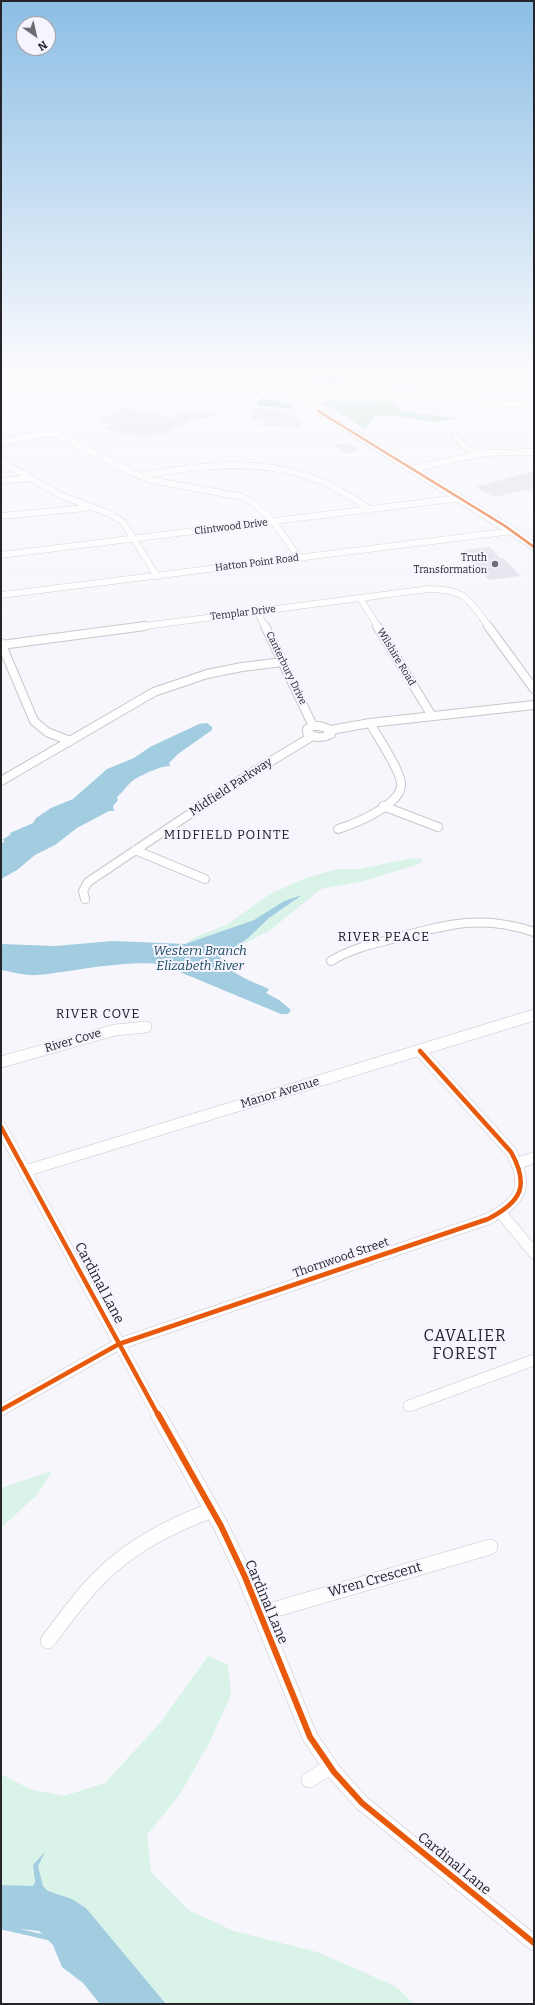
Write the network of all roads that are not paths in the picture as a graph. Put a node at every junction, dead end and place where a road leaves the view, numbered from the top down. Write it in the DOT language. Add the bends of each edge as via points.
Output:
graph roads {
  1 [pos="2,463"];
  2 [pos="112,463"];
  3 [pos="403,463"];
  4 [pos="438,463"];
  5 [pos="412,468"];
  6 [pos="139,476"];
  7 [pos="30,478"];
  8 [pos="1,481"];
  9 [pos="460,498"];
  10 [pos="92,508"];
  11 [pos="371,510"];
  12 [pos="1,516"];
  13 [pos="273,522"];
  14 [pos="513,531"];
  15 [pos="135,539"];
  16 [pos="534,547"];
  17 [pos="1,555"];
  18 [pos="299,558"];
  19 [pos="157,576"];
  20 [pos="1,595"];
  21 [pos="360,598"];
  22 [pos="257,611"];
  23 [pos="1,644"];
  24 [pos="283,662"];
  25 [pos="534,690"];
  26 [pos="534,705"];
  27 [pos="432,716"];
  28 [pos="370,723"];
  29 [pos="313,726"];
  30 [pos="331,730"];
  31 [pos="312,737"];
  32 [pos="70,741"];
  33 [pos="1,782"];
  34 [pos="383,806"];
  35 [pos="438,827"];
  36 [pos="338,829"];
  37 [pos="136,850"];
  38 [pos="205,879"];
  39 [pos="85,899"];
  40 [pos="532,929"];
  41 [pos="331,961"];
  42 [pos="534,1015"];
  43 [pos="146,1027"];
  44 [pos="420,1051"];
  45 [pos="1,1062"];
  46 [pos="1,1127"];
  47 [pos="534,1158"];
  48 [pos="518,1163"];
  49 [pos="25,1171"];
  50 [pos="501,1213"];
  51 [pos="534,1253"];
  52 [pos="119,1344"];
  53 [pos="534,1360"];
  54 [pos="409,1406"];
  55 [pos="1,1410"];
  56 [pos="212,1510"];
  57 [pos="490,1547"];
  58 [pos="259,1614"];
  59 [pos="48,1641"];
  60 [pos="330,1767"];
  61 [pos="309,1780"];
  62 [pos="534,1943"];
  1 -- 7 [label="street"];
  2 -- 6 [label="street"];
  3 -- 5 [label="main road"];
  4 -- 5 [label="street"];
  5 -- 9 [label="main road"];
  6 -- 11 [label="street" via="203,466 274,468 327,483"];
  6 -- 13 [label="street" via="174,486 243,497 260,506"];
  7 -- 8 [label="street"];
  7 -- 10 [label="street" via="60,495"];
  9 -- 11 [label="street, Clintwood Drive"];
  9 -- 14 [label="main road"];
  10 -- 12 [label="street"];
  10 -- 15 [label="street" via="123,522"];
  11 -- 13 [label="street, Clintwood Drive"];
  13 -- 15 [label="street, Clintwood Drive"];
  13 -- 18 [label="street"];
  14 -- 16 [label="main road"];
  14 -- 18 [label="street, Hatton Point Road"];
  15 -- 17 [label="street, Clintwood Drive"];
  15 -- 19 [label="street"];
  18 -- 19 [label="street, Hatton Point Road"];
  19 -- 20 [label="street, Hatton Point Road"];
  21 -- 22 [label="street, Templar Drive"];
  21 -- 25 [label="street, Templar Drive" via="429,589 444,589 463,595 477,610"];
  21 -- 27 [label="street, Wilshire Road"];
  22 -- 23 [label="street, Templar Drive"];
  22 -- 24 [label="street, Canterbury Drive"];
  23 -- 32 [label="street" via="34,721 47,732"];
  24 -- 29 [label="street, Canterbury Drive"];
  24 -- 32 [label="street" via="226,670 171,686 148,695"];
  26 -- 27 [label="street"];
  27 -- 28 [label="street"];
  28 -- 30 [label="street"];
  28 -- 34 [label="street" via="401,786 396,796"];
  29 -- 30 [label="street" via="327,727"];
  29 -- 31 [label="street" via="307,733"];
  30 -- 31 [label="street" via="331,734 326,737"];
  31 -- 37 [label="street, Midfield Parkway" via="248,775"];
  32 -- 33 [label="street"];
  34 -- 35 [label="street"];
  34 -- 36 [label="street" via="360,822"];
  37 -- 38 [label="street"];
  37 -- 39 [label="street, Midfield Parkway" via="88,882 83,891"];
  40 -- 41 [label="street" via="490,922 453,923 354,949"];
  42 -- 44 [label="street, Manor Avenue"];
  43 -- 45 [label="street, River Cove" via="115,1030"];
  44 -- 48 [label="street, Thornwood Street"];
  44 -- 49 [label="street, Manor Avenue"];
  46 -- 49 [label="street, Cardinal Lane"];
  47 -- 48 [label="street"];
  48 -- 50 [label="street, Thornwood Street" via="521,1173 520,1193 512,1206"];
  49 -- 52 [label="street, Cardinal Lane"];
  50 -- 51 [label="street"];
  50 -- 52 [label="street, Thornwood Street"];
  52 -- 55 [label="street, Thornwood Street"];
  52 -- 56 [label="street, Cardinal Lane"];
  53 -- 54 [label="street"];
  56 -- 58 [label="street, Cardinal Lane" via="245,1577"];
  56 -- 59 [label="street" via="172,1526 130,1551 96,1580"];
  57 -- 58 [label="street, Wren Crescent"];
  58 -- 60 [label="street, Cardinal Lane" via="310,1737"];
  60 -- 61 [label="street"];
  60 -- 62 [label="street, Cardinal Lane" via="362,1803"];
}
